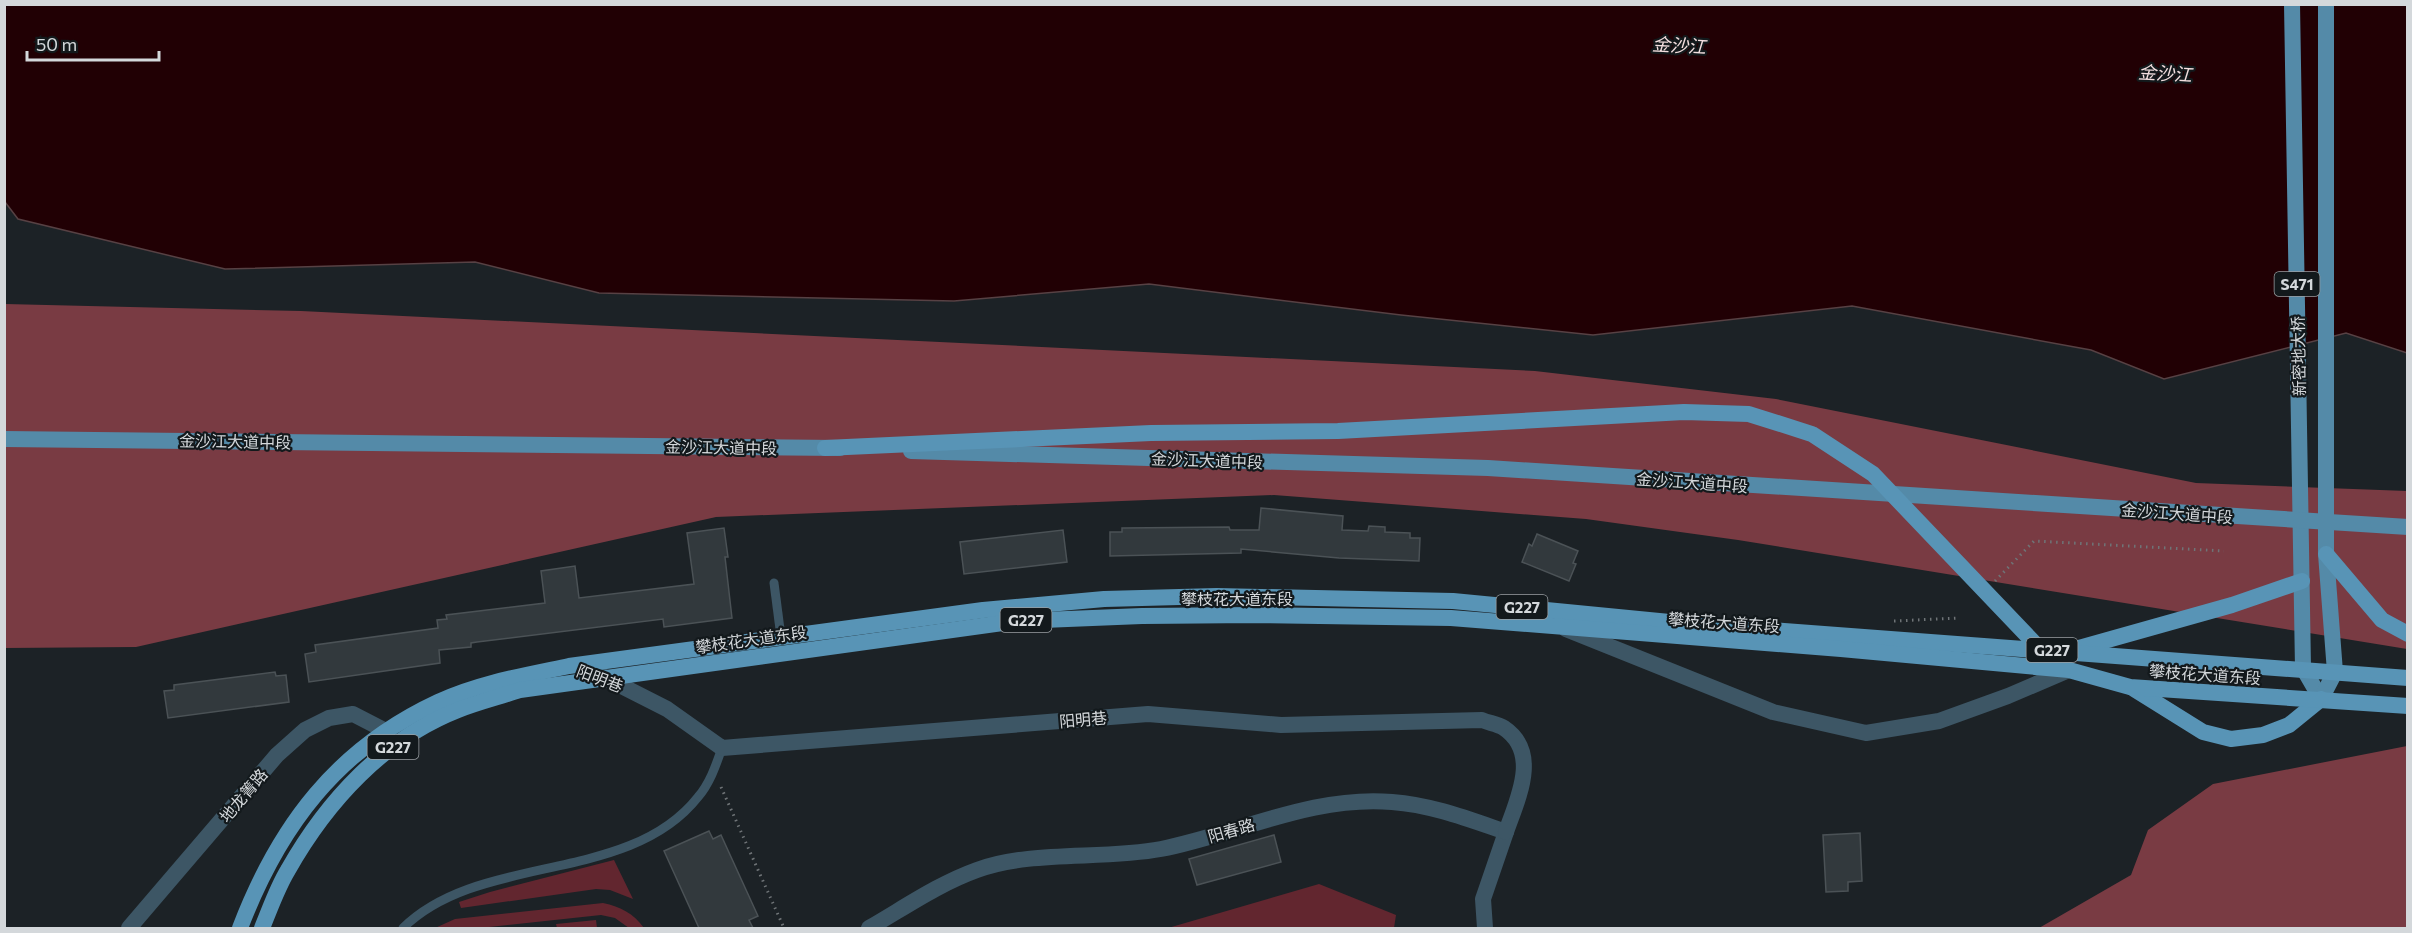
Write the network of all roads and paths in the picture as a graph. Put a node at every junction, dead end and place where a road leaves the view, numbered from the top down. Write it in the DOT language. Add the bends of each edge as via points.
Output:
graph roads {
  1 [pos="2292,4"];
  2 [pos="2326,4"];
  3 [pos="4,438"];
  4 [pos="944,447"];
  5 [pos="825,448"];
  6 [pos="2408,527"];
  7 [pos="2224,551"];
  8 [pos="2326,554"];
  9 [pos="2302,581"];
  10 [pos="1994,582"];
  11 [pos="774,583"];
  12 [pos="1959,618"];
  13 [pos="1894,621"];
  14 [pos="1560,627"];
  15 [pos="2408,634"];
  16 [pos="781,637"];
  17 [pos="2040,649"];
  18 [pos="2068,651"];
  19 [pos="570,666"];
  20 [pos="2303,668"];
  21 [pos="2069,670"];
  22 [pos="2335,672"];
  23 [pos="605,677"];
  24 [pos="2408,678"];
  25 [pos="2130,687"];
  26 [pos="2322,699"];
  27 [pos="2408,706"];
  28 [pos="384,730"];
  29 [pos="722,748"];
  30 [pos="714,771"];
  31 [pos="1506,832"];
  32 [pos="129,928"];
  33 [pos="240,928"];
  34 [pos="262,928"];
  35 [pos="403,928"];
  36 [pos="784,928"];
  37 [pos="869,928"];
  38 [pos="1485,928"];
  1 -- 9 [label="main road, 新密地大桥 / S471"];
  2 -- 8 [label="main road, 新密地大桥 / S471"];
  3 -- 5 [label="main road, 金沙江大道中段"];
  4 -- 5 [label="highway"];
  4 -- 6 [label="main road, 金沙江大道中段" via="1488,468"];
  4 -- 17 [label="highway" via="1151,433 1338,431 1684,412 1749,414 1812,434 1873,474"];
  7 -- 10 [label="path" via="2034,541"];
  8 -- 15 [label="highway" via="2382,620"];
  8 -- 22 [label="main road, S471"];
  9 -- 18 [label="highway"];
  9 -- 20 [label="main road, S471"];
  11 -- 16 [label="lane"];
  12 -- 13 [label="path"];
  14 -- 21 [label="highway, 攀枝花大道东段 / G227"];
  14 -- 21 [label="street" via="1773,712 1866,733 1939,721"];
  14 -- 23 [label="highway, 攀枝花大道东段 / G227" via="1451,618 1255,615 1018,621"];
  16 -- 17 [label="highway, 攀枝花大道东段 / G227" via="994,609 1104,599 1217,596 1453,601 1690,624"];
  16 -- 19 [label="highway, 攀枝花大道东段 / G227"];
  17 -- 18 [label="highway, 攀枝花大道东段 / G227"];
  18 -- 20 [label="highway, 攀枝花大道东段 / G227"];
  19 -- 23 [label="street, 阳明巷"];
  19 -- 28 [label="highway, 攀枝花大道东段 / G227" via="502,681 439,701"];
  20 -- 22 [label="highway, 攀枝花大道东段 / G227"];
  20 -- 26 [label="main road"];
  21 -- 25 [label="highway, 攀枝花大道东段 / G227"];
  22 -- 24 [label="highway, G227"];
  22 -- 26 [label="main road"];
  23 -- 29 [label="street, 阳明巷" via="667,709"];
  23 -- 34 [label="highway, 攀枝花大道东段 / G227" via="520,690 457,710 402,739 356,777 319,821 287,871"];
  25 -- 26 [label="highway, 攀枝花大道东段 / G227"];
  25 -- 26 [label="highway" via="2203,732 2231,739 2263,735 2289,725"];
  26 -- 27 [label="highway, G227"];
  28 -- 32 [label="street, 地龙箐路" via="353,714 329,718 305,730 277,755"];
  28 -- 33 [label="highway, 攀枝花大道东段 / G227" via="338,768 301,811 269,862"];
  29 -- 30 [label="lane"];
  29 -- 31 [label="street, 阳明巷" via="1148,714 1281,725 1482,720 1503,727 1519,742 1525,764"];
  30 -- 35 [label="lane" via="699,797 651,836 616,850 459,894 434,905"];
  30 -- 36 [label="path"];
  31 -- 37 [label="street, 阳春路" via="1437,808 1391,801 1329,806 1163,849 1125,855 1017,860 978,869 942,885"];
  31 -- 38 [label="street" via="1483,899"];
}
